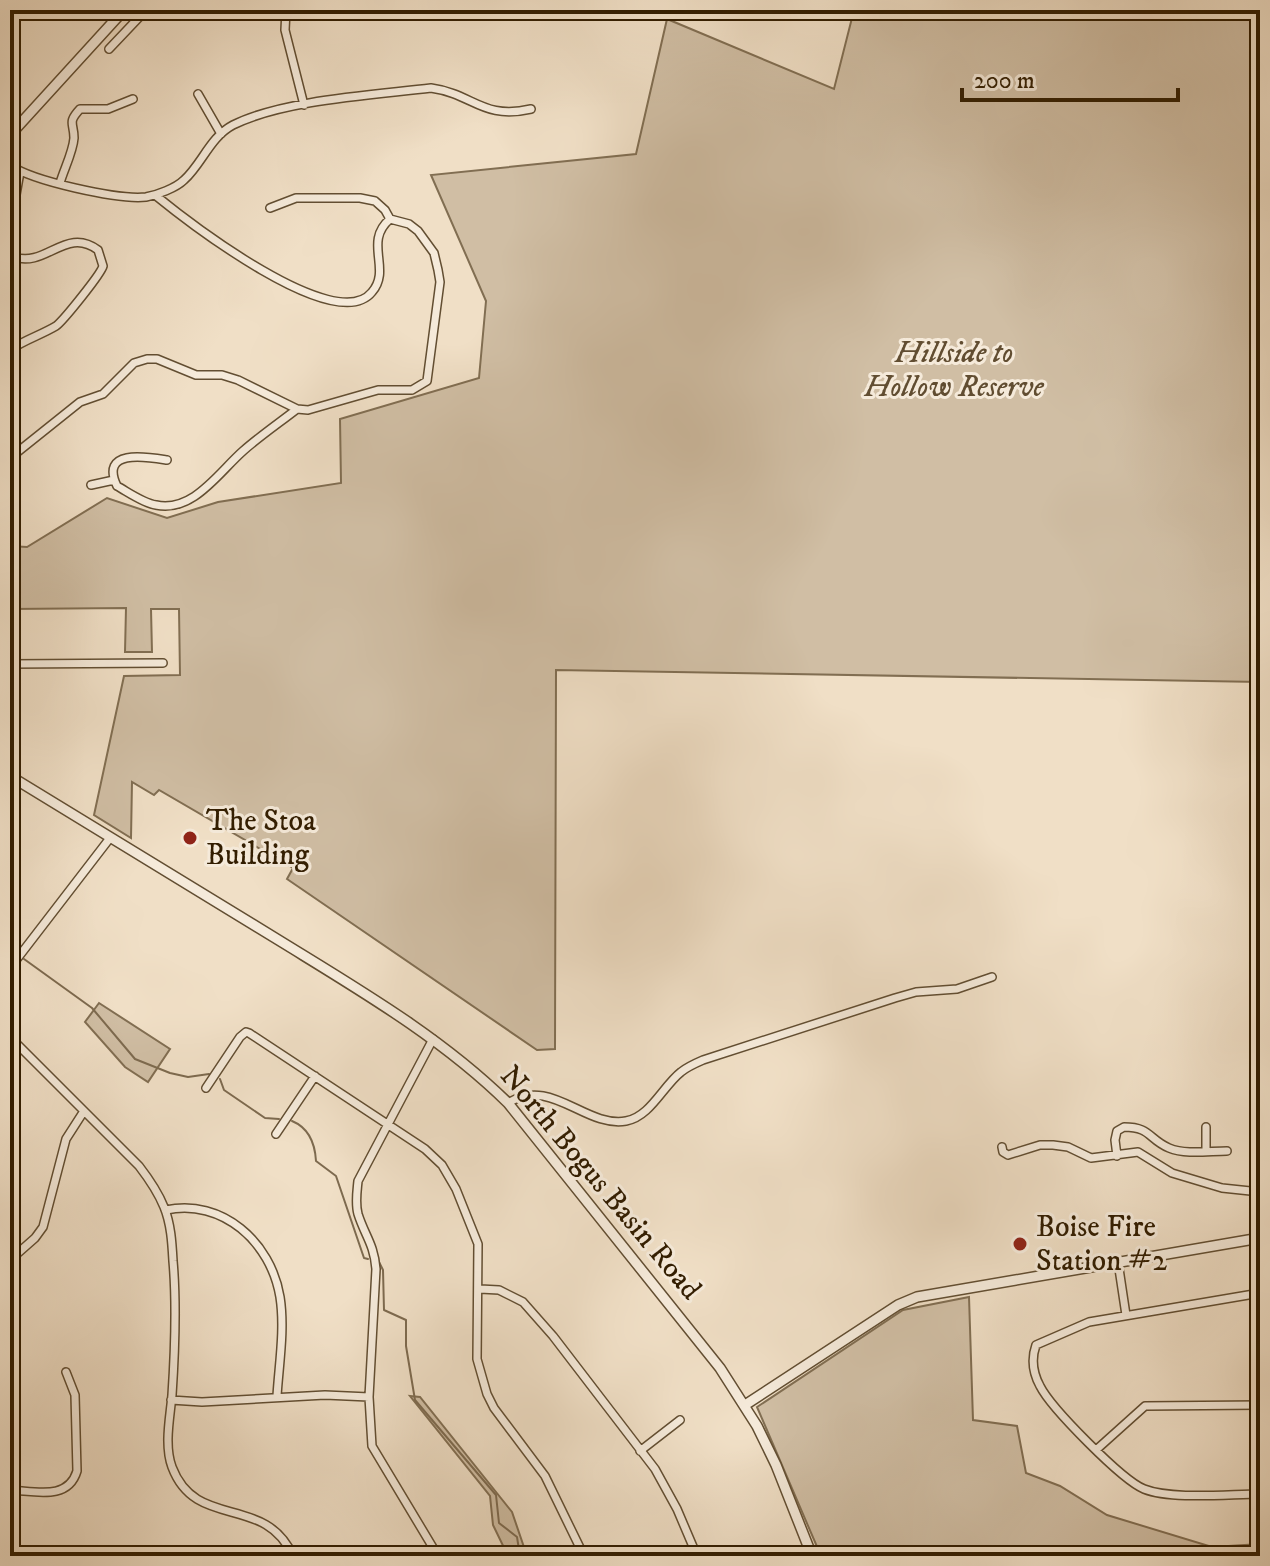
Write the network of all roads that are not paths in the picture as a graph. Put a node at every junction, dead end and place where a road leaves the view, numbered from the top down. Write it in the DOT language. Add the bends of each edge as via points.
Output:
graph roads {
  1 [pos="124,10"];
  2 [pos="146,10"];
  3 [pos="286,10"];
  4 [pos="109,49"];
  5 [pos="198,94"];
  6 [pos="133,99"];
  7 [pos="304,105"];
  8 [pos="531,109"];
  9 [pos="221,134"];
  10 [pos="10,135"];
  11 [pos="10,165"];
  12 [pos="20,172"];
  13 [pos="60,183"];
  14 [pos="155,195"];
  15 [pos="270,208"];
  16 [pos="390,219"];
  17 [pos="10,229"];
  18 [pos="10,250"];
  19 [pos="10,350"];
  20 [pos="297,409"];
  21 [pos="10,458"];
  22 [pos="167,460"];
  23 [pos="114,480"];
  24 [pos="91,485"];
  25 [pos="163,663"];
  26 [pos="10,664"];
  27 [pos="10,776"];
  28 [pos="110,838"];
  29 [pos="10,968"];
  30 [pos="992,977"];
  31 [pos="10,1037"];
  32 [pos="433,1039"];
  33 [pos="315,1076"];
  34 [pos="206,1088"];
  35 [pos="508,1103"];
  36 [pos="84,1111"];
  37 [pos="388,1124"];
  38 [pos="1206,1127"];
  39 [pos="276,1134"];
  40 [pos="1002,1147"];
  41 [pos="1206,1151"];
  42 [pos="1227,1151"];
  43 [pos="1117,1156"];
  44 [pos="1260,1192"];
  45 [pos="166,1210"];
  46 [pos="1260,1238"];
  47 [pos="10,1260"];
  48 [pos="1118,1262"];
  49 [pos="480,1289"];
  50 [pos="1260,1293"];
  51 [pos="1126,1315"];
  52 [pos="66,1372"];
  53 [pos="277,1396"];
  54 [pos="369,1397"];
  55 [pos="171,1400"];
  56 [pos="745,1405"];
  57 [pos="1260,1405"];
  58 [pos="680,1420"];
  59 [pos="1096,1450"];
  60 [pos="640,1451"];
  61 [pos="10,1490"];
  62 [pos="1260,1494"];
  63 [pos="293,1556"];
  64 [pos="438,1556"];
  65 [pos="584,1556"];
  66 [pos="697,1556"];
  67 [pos="812,1556"];
  1 -- 10 [label="street"];
  2 -- 4 [label="street"];
  3 -- 7 [label="street" via="285,30"];
  5 -- 9 [label="street"];
  6 -- 13 [label="street" via="108,109 80,109 71,122 74,139"];
  7 -- 8 [label="street" via="431,88 504,114"];
  7 -- 9 [label="street" via="278,109"];
  9 -- 14 [label="street" via="184,181"];
  11 -- 12 [label="street"];
  12 -- 13 [label="street"];
  12 -- 17 [label="street"];
  13 -- 14 [label="street" via="112,195"];
  14 -- 16 [label="street" via="280,282 344,303 372,293 380,271 377,235"];
  15 -- 16 [label="street" via="296,198 360,198 375,201"];
  16 -- 20 [label="street" via="418,231 434,253 438,270 427,381 412,390 378,390 316,410"];
  18 -- 19 [label="street" via="23,260 81,241 98,250 103,266 60,323"];
  20 -- 21 [label="street" via="238,380 196,375 147,359 134,363 103,394 80,402"];
  20 -- 23 [label="street" via="213,482 175,504 154,505"];
  22 -- 23 [label="street" via="121,459"];
  23 -- 24 [label="street"];
  25 -- 26 [label="street"];
  27 -- 28 [label="street, North Bogus Basin Road"];
  28 -- 29 [label="street"];
  28 -- 32 [label="street, North Bogus Basin Road"];
  30 -- 35 [label="street" via="957,989 895,998 703,1060 681,1072 634,1119 623,1122 537,1094"];
  31 -- 36 [label="street"];
  32 -- 35 [label="street, North Bogus Basin Road"];
  32 -- 37 [label="street"];
  33 -- 34 [label="street" via="246,1032"];
  33 -- 37 [label="street"];
  33 -- 39 [label="street"];
  35 -- 56 [label="street, North Bogus Basin Road"];
  36 -- 45 [label="street" via="139,1166"];
  36 -- 47 [label="street" via="66,1139 43,1227"];
  37 -- 49 [label="street" via="435,1158 456,1189 478,1244"];
  37 -- 54 [label="street" via="357,1191 376,1269"];
  38 -- 41 [label="street"];
  40 -- 43 [label="street" via="1008,1155 1053,1145 1091,1158"];
  41 -- 42 [label="street"];
  41 -- 43 [label="street" via="1175,1150 1144,1129 1124,1127 1117,1131"];
  43 -- 44 [label="street" via="1138,1152 1172,1173 1222,1188"];
  45 -- 53 [label="street" via="189,1207 222,1215 261,1251 280,1296"];
  45 -- 55 [label="street" via="176,1294"];
  46 -- 48 [label="street"];
  48 -- 51 [label="street"];
  48 -- 56 [label="street" via="917,1297"];
  49 -- 60 [label="street" via="499,1290 523,1302"];
  49 -- 65 [label="street" via="477,1359 487,1394 545,1476"];
  50 -- 51 [label="street"];
  51 -- 59 [label="street" via="1089,1322 1036,1345 1033,1361 1041,1388"];
  52 -- 61 [label="street" via="75,1395 74,1480 55,1492"];
  53 -- 54 [label="street"];
  53 -- 55 [label="street"];
  54 -- 64 [label="street" via="372,1446"];
  55 -- 63 [label="street" via="168,1452 182,1484 203,1504 270,1525"];
  56 -- 67 [label="street, North Bogus Basin Road" via="776,1465"];
  57 -- 59 [label="street" via="1145,1406"];
  58 -- 60 [label="street"];
  59 -- 62 [label="street" via="1135,1483 1157,1492"];
  60 -- 66 [label="street" via="677,1509"];
}
